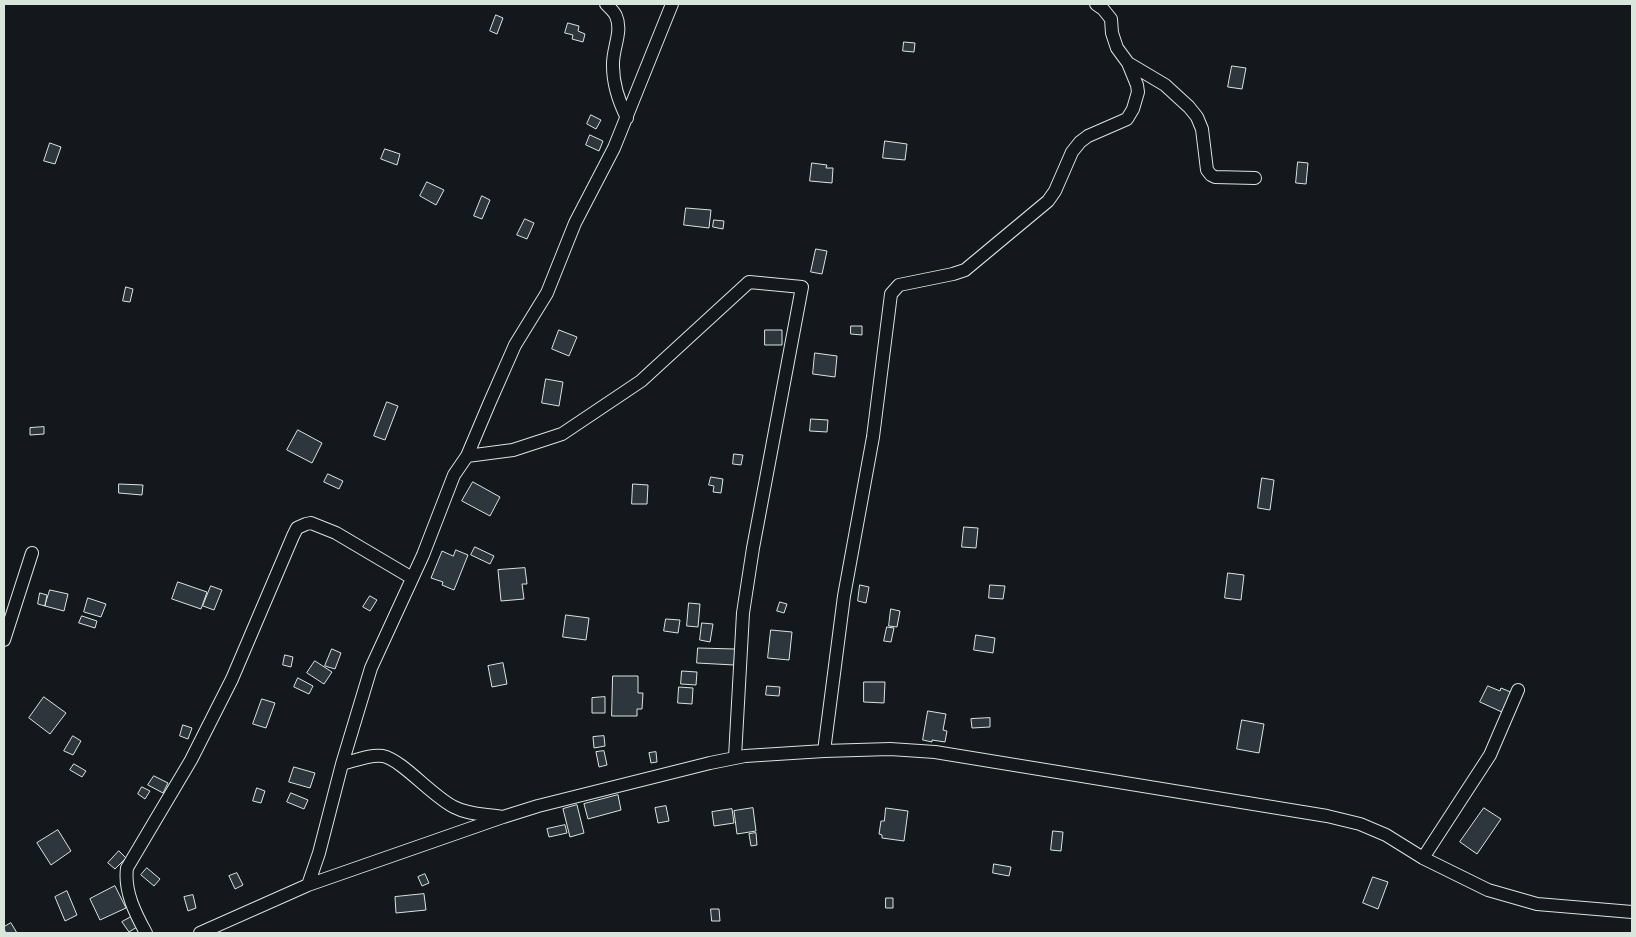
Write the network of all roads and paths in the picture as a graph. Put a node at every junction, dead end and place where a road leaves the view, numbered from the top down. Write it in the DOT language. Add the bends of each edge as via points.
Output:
graph roads {
  1 [pos="606,4"];
  2 [pos="672,4"];
  3 [pos="1096,4"];
  4 [pos="1128,63"];
  5 [pos="627,118"];
  6 [pos="1255,178"];
  7 [pos="467,456"];
  8 [pos="32,552"];
  9 [pos="412,578"];
  10 [pos="4,640"];
  11 [pos="1518,690"];
  12 [pos="824,751"];
  13 [pos="735,757"];
  14 [pos="342,764"];
  15 [pos="503,817"];
  16 [pos="1424,858"];
  17 [pos="308,885"];
  18 [pos="1632,912"];
  19 [pos="146,933"];
  20 [pos="200,933"];
  1 -- 5 [label="street" via="616,15 619,30 613,67 615,84"];
  2 -- 5 [label="street"];
  3 -- 4 [label="street" via="1111,19 1117,48"];
  4 -- 6 [label="street" via="1165,85 1190,107 1202,129 1207,170 1211,175"];
  4 -- 12 [label="street" via="1138,92 1134,109 1127,119 1080,142 1048,201 965,270 899,286 891,294 873,437 844,596"];
  5 -- 7 [label="street" via="575,223 547,293 516,345"];
  7 -- 9 [label="street" via="447,491"];
  7 -- 13 [label="street" via="512,450 562,434 641,382 749,282 802,287 743,613"];
  8 -- 10 [label="street"];
  9 -- 14 [label="street" via="371,668"];
  9 -- 19 [label="street" via="336,533 311,523 297,528 232,679 191,760 127,868 129,896"];
  11 -- 16 [label="street" via="1490,755"];
  12 -- 13 [label="street"];
  12 -- 16 [label="street" via="890,749 935,752 1327,816 1360,824"];
  13 -- 15 [label="street"];
  14 -- 15 [label="street" via="382,756 399,764 455,808"];
  14 -- 17 [label="street"];
  15 -- 17 [label="street"];
  16 -- 18 [label="street" via="1488,890 1537,904"];
  17 -- 20 [label="street"];
}
